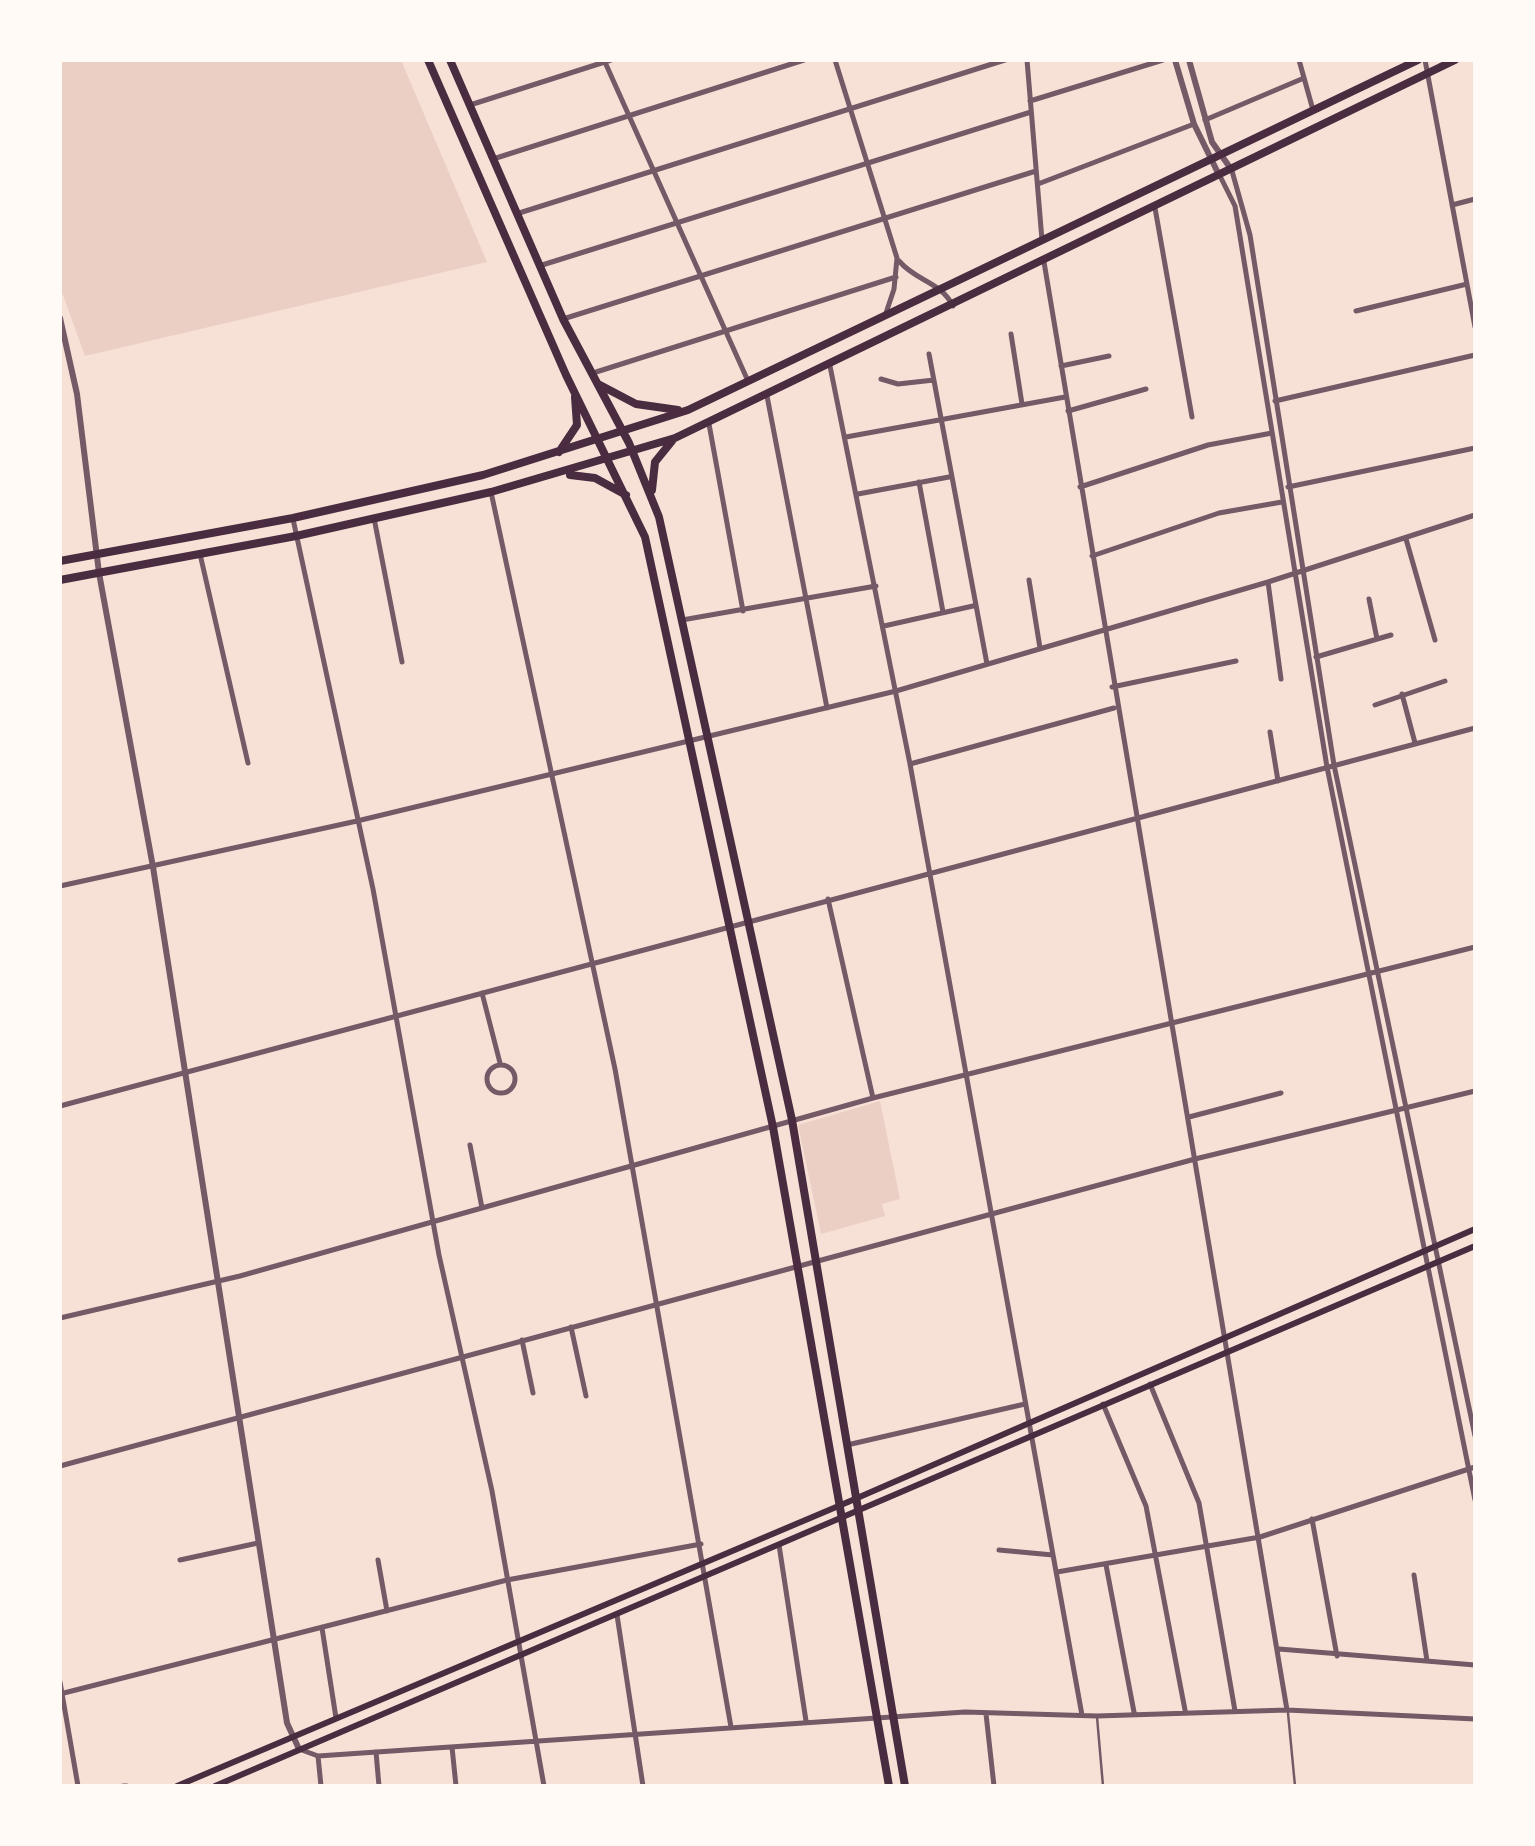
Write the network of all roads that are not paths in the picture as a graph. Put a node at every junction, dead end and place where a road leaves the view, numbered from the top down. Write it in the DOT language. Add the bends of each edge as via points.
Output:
graph roads {
  1 [pos="428,60"];
  2 [pos="450,60"];
  3 [pos="804,60"];
  4 [pos="835,60"];
  5 [pos="1004,60"];
  6 [pos="1027,60"];
  7 [pos="1163,60"];
  8 [pos="1174,60"];
  9 [pos="1189,60"];
  10 [pos="1299,60"];
  11 [pos="1421,60"];
  12 [pos="1455,60"];
  13 [pos="607,61"];
  14 [pos="1426,74"];
  15 [pos="1304,78"];
  16 [pos="1030,101"];
  17 [pos="470,105"];
  18 [pos="850,106"];
  19 [pos="1314,111"];
  20 [pos="1031,112"];
  21 [pos="628,116"];
  22 [pos="1204,121"];
  23 [pos="1194,124"];
  24 [pos="1221,158"];
  25 [pos="493,159"];
  26 [pos="1210,162"];
  27 [pos="867,163"];
  28 [pos="651,170"];
  29 [pos="1036,171"];
  30 [pos="1232,171"];
  31 [pos="1220,176"];
  32 [pos="1038,184"];
  33 [pos="1475,199"];
  34 [pos="1452,205"];
  35 [pos="1155,208"];
  36 [pos="516,214"];
  37 [pos="885,219"];
  38 [pos="675,224"];
  39 [pos="1250,235"];
  40 [pos="1240,236"];
  41 [pos="1043,243"];
  42 [pos="896,258"];
  43 [pos="1044,262"];
  44 [pos="539,266"];
  45 [pos="896,276"];
  46 [pos="699,279"];
  47 [pos="1468,284"];
  48 [pos="944,290"];
  49 [pos="953,306"];
  50 [pos="1356,311"];
  51 [pos="60,318"];
  52 [pos="885,318"];
  53 [pos="563,319"];
  54 [pos="1475,327"];
  55 [pos="722,331"];
  56 [pos="1011,334"];
  57 [pos="929,354"];
  58 [pos="1475,355"];
  59 [pos="1110,356"];
  60 [pos="830,366"];
  61 [pos="1061,366"];
  62 [pos="592,377"];
  63 [pos="881,379"];
  64 [pos="934,380"];
  65 [pos="571,383"];
  66 [pos="749,384"];
  67 [pos="1146,389"];
  68 [pos="766,396"];
  69 [pos="1066,396"];
  70 [pos="1275,402"];
  71 [pos="1022,404"];
  72 [pos="688,410"];
  73 [pos="1068,411"];
  74 [pos="1192,417"];
  75 [pos="941,418"];
  76 [pos="709,424"];
  77 [pos="623,433"];
  78 [pos="1272,433"];
  79 [pos="846,437"];
  80 [pos="675,438"];
  81 [pos="600,440"];
  82 [pos="1475,448"];
  83 [pos="633,452"];
  84 [pos="552,456"];
  85 [pos="610,460"];
  86 [pos="555,476"];
  87 [pos="950,477"];
  88 [pos="919,482"];
  89 [pos="1080,486"];
  90 [pos="1288,487"];
  91 [pos="491,492"];
  92 [pos="652,494"];
  93 [pos="858,494"];
  94 [pos="629,498"];
  95 [pos="1282,502"];
  96 [pos="1475,515"];
  97 [pos="292,518"];
  98 [pos="374,518"];
  99 [pos="296,536"];
  100 [pos="1406,538"];
  101 [pos="97,554"];
  102 [pos="200,554"];
  103 [pos="1092,556"];
  104 [pos="60,561"];
  105 [pos="99,573"];
  106 [pos="1298,573"];
  107 [pos="60,580"];
  108 [pos="1029,580"];
  109 [pos="1268,582"];
  110 [pos="876,586"];
  111 [pos="806,598"];
  112 [pos="1369,599"];
  113 [pos="975,606"];
  114 [pos="743,610"];
  115 [pos="944,612"];
  116 [pos="681,620"];
  117 [pos="884,626"];
  118 [pos="1104,631"];
  119 [pos="1391,635"];
  120 [pos="1377,639"];
  121 [pos="1435,640"];
  122 [pos="1040,648"];
  123 [pos="1316,657"];
  124 [pos="1236,661"];
  125 [pos="402,662"];
  126 [pos="987,664"];
  127 [pos="1281,678"];
  128 [pos="1445,681"];
  129 [pos="1112,687"];
  130 [pos="896,691"];
  131 [pos="1402,694"];
  132 [pos="1376,705"];
  133 [pos="827,708"];
  134 [pos="1116,708"];
  135 [pos="1475,728"];
  136 [pos="1270,732"];
  137 [pos="705,736"];
  138 [pos="688,739"];
  139 [pos="1415,743"];
  140 [pos="248,763"];
  141 [pos="910,764"];
  142 [pos="1331,766"];
  143 [pos="549,774"];
  144 [pos="1278,781"];
  145 [pos="1136,820"];
  146 [pos="357,821"];
  147 [pos="153,867"];
  148 [pos="928,871"];
  149 [pos="60,886"];
  150 [pos="828,899"];
  151 [pos="747,921"];
  152 [pos="729,925"];
  153 [pos="1475,947"];
  154 [pos="591,964"];
  155 [pos="1378,970"];
  156 [pos="1369,972"];
  157 [pos="482,993"];
  158 [pos="396,1017"];
  159 [pos="1172,1022"];
  160 [pos="500,1063"];
  161 [pos="186,1075"];
  162 [pos="963,1075"];
  163 [pos="1475,1091"];
  164 [pos="1282,1093"];
  165 [pos="873,1098"];
  166 [pos="60,1106"];
  167 [pos="1408,1109"];
  168 [pos="1396,1112"];
  169 [pos="1189,1117"];
  170 [pos="792,1120"];
  171 [pos="773,1127"];
  172 [pos="470,1145"];
  173 [pos="1195,1159"];
  174 [pos="634,1164"];
  175 [pos="1428,1198"];
  176 [pos="1416,1201"];
  177 [pos="482,1208"];
  178 [pos="990,1214"];
  179 [pos="432,1222"];
  180 [pos="1475,1229"];
  181 [pos="1437,1245"];
  182 [pos="1475,1246"];
  183 [pos="1425,1250"];
  184 [pos="816,1260"];
  185 [pos="1440,1261"];
  186 [pos="797,1265"];
  187 [pos="1428,1266"];
  188 [pos="216,1282"];
  189 [pos="659,1302"];
  190 [pos="60,1318"];
  191 [pos="571,1327"];
  192 [pos="1225,1336"];
  193 [pos="522,1340"];
  194 [pos="1228,1350"];
  195 [pos="462,1356"];
  196 [pos="1150,1384"];
  197 [pos="532,1393"];
  198 [pos="586,1396"];
  199 [pos="1026,1404"];
  200 [pos="1104,1404"];
  201 [pos="241,1415"];
  202 [pos="1029,1422"];
  203 [pos="1031,1436"];
  204 [pos="1475,1436"];
  205 [pos="847,1445"];
  206 [pos="60,1466"];
  207 [pos="1472,1468"];
  208 [pos="856,1498"];
  209 [pos="1475,1500"];
  210 [pos="839,1506"];
  211 [pos="858,1511"];
  212 [pos="841,1518"];
  213 [pos="1312,1519"];
  214 [pos="1260,1537"];
  215 [pos="261,1542"];
  216 [pos="701,1544"];
  217 [pos="779,1546"];
  218 [pos="1208,1547"];
  219 [pos="999,1550"];
  220 [pos="1053,1555"];
  221 [pos="1158,1556"];
  222 [pos="180,1560"];
  223 [pos="378,1560"];
  224 [pos="704,1561"];
  225 [pos="1106,1565"];
  226 [pos="1057,1572"];
  227 [pos="1414,1575"];
  228 [pos="706,1576"];
  229 [pos="507,1580"];
  230 [pos="387,1611"];
  231 [pos="617,1614"];
  232 [pos="322,1628"];
  233 [pos="274,1640"];
  234 [pos="520,1640"];
  235 [pos="1278,1649"];
  236 [pos="522,1654"];
  237 [pos="1336,1656"];
  238 [pos="1427,1663"];
  239 [pos="1475,1665"];
  240 [pos="60,1682"];
  241 [pos="61,1694"];
  242 [pos="62,1708"];
  243 [pos="1185,1710"];
  244 [pos="1287,1710"];
  245 [pos="1235,1711"];
  246 [pos="1134,1712"];
  247 [pos="986,1714"];
  248 [pos="893,1715"];
  249 [pos="1082,1715"];
  250 [pos="877,1716"];
  251 [pos="1097,1716"];
  252 [pos="336,1718"];
  253 [pos="1475,1720"];
  254 [pos="806,1721"];
  255 [pos="731,1727"];
  256 [pos="634,1734"];
  257 [pos="293,1737"];
  258 [pos="536,1740"];
  259 [pos="452,1747"];
  260 [pos="299,1750"];
  261 [pos="376,1752"];
  262 [pos="318,1756"];
  263 [pos="234,1778"];
  264 [pos="219,1785"];
  265 [pos="78,1786"];
  266 [pos="177,1786"];
  267 [pos="240,1786"];
  268 [pos="321,1786"];
  269 [pos="379,1786"];
  270 [pos="456,1786"];
  271 [pos="544,1786"];
  272 [pos="642,1786"];
  273 [pos="888,1786"];
  274 [pos="904,1786"];
  275 [pos="994,1786"];
  276 [pos="1103,1786"];
  277 [pos="1296,1786"];
  1 -- 65 [label="main road"];
  2 -- 17 [label="main road"];
  3 -- 21 [label="street"];
  4 -- 18 [label="street"];
  5 -- 18 [label="street"];
  6 -- 16 [label="street"];
  7 -- 16 [label="street"];
  8 -- 23 [label="street"];
  9 -- 22 [label="street"];
  10 -- 15 [label="street"];
  11 -- 14 [label="street"];
  11 -- 19 [label="main road"];
  12 -- 14 [label="main road"];
  13 -- 17 [label="street"];
  13 -- 21 [label="street"];
  14 -- 30 [label="main road"];
  14 -- 34 [label="street"];
  15 -- 19 [label="street"];
  15 -- 22 [label="street"];
  16 -- 20 [label="street"];
  17 -- 25 [label="main road"];
  18 -- 27 [label="street"];
  18 -- 28 [label="street"];
  19 -- 24 [label="main road"];
  20 -- 27 [label="street"];
  20 -- 29 [label="street"];
  21 -- 25 [label="street"];
  21 -- 28 [label="street"];
  22 -- 24 [label="street"];
  23 -- 26 [label="street"];
  23 -- 32 [label="street"];
  24 -- 26 [label="main road"];
  24 -- 30 [label="street"];
  25 -- 36 [label="main road"];
  26 -- 31 [label="street"];
  26 -- 41 [label="main road"];
  27 -- 37 [label="street"];
  27 -- 38 [label="street"];
  28 -- 36 [label="street"];
  28 -- 38 [label="street"];
  29 -- 32 [label="street"];
  29 -- 37 [label="street"];
  30 -- 31 [label="main road"];
  30 -- 39 [label="street"];
  31 -- 35 [label="main road"];
  31 -- 40 [label="street"];
  32 -- 41 [label="street"];
  33 -- 34 [label="street"];
  34 -- 47 [label="street"];
  35 -- 43 [label="main road"];
  35 -- 74 [label="street"];
  36 -- 44 [label="main road"];
  37 -- 42 [label="street"];
  37 -- 46 [label="street"];
  38 -- 44 [label="street"];
  38 -- 46 [label="street"];
  39 -- 40 [label="street"];
  39 -- 70 [label="street"];
  40 -- 78 [label="street"];
  41 -- 48 [label="main road"];
  42 -- 45 [label="street"];
  42 -- 48 [label="street"];
  43 -- 49 [label="main road"];
  43 -- 61 [label="street"];
  44 -- 53 [label="main road"];
  45 -- 52 [label="street"];
  45 -- 55 [label="street"];
  46 -- 53 [label="street"];
  46 -- 55 [label="street"];
  47 -- 50 [label="street"];
  47 -- 54 [label="street"];
  48 -- 49 [label="street"];
  48 -- 52 [label="main road"];
  49 -- 60 [label="main road"];
  51 -- 101 [label="street" via="77,394"];
  52 -- 66 [label="main road"];
  53 -- 62 [label="main road"];
  55 -- 62 [label="street"];
  55 -- 66 [label="street"];
  56 -- 71 [label="street"];
  57 -- 64 [label="street"];
  58 -- 70 [label="street"];
  59 -- 61 [label="street"];
  60 -- 68 [label="main road"];
  60 -- 79 [label="street"];
  61 -- 69 [label="street"];
  62 -- 72 [label="main road" via="636,404"];
  62 -- 77 [label="main road"];
  63 -- 64 [label="street"];
  64 -- 75 [label="street"];
  65 -- 81 [label="main road"];
  65 -- 84 [label="main road" via="577,425"];
  66 -- 72 [label="main road"];
  67 -- 73 [label="street"];
  68 -- 76 [label="main road"];
  68 -- 111 [label="street"];
  69 -- 71 [label="street"];
  69 -- 73 [label="street"];
  70 -- 90 [label="street"];
  71 -- 75 [label="street"];
  72 -- 77 [label="main road"];
  73 -- 89 [label="street"];
  75 -- 79 [label="street"];
  75 -- 87 [label="street"];
  76 -- 80 [label="main road"];
  76 -- 114 [label="street"];
  77 -- 81 [label="main road"];
  77 -- 83 [label="main road"];
  78 -- 89 [label="street" via="1208,445"];
  78 -- 95 [label="street"];
  79 -- 93 [label="street"];
  80 -- 83 [label="main road"];
  80 -- 92 [label="main road" via="655,462"];
  81 -- 84 [label="main road"];
  81 -- 85 [label="main road"];
  82 -- 90 [label="street"];
  83 -- 85 [label="main road"];
  83 -- 92 [label="main road"];
  84 -- 97 [label="main road"];
  85 -- 86 [label="main road"];
  85 -- 94 [label="main road"];
  86 -- 91 [label="main road"];
  86 -- 94 [label="main road" via="595,478"];
  87 -- 88 [label="street"];
  87 -- 113 [label="street"];
  88 -- 93 [label="street"];
  88 -- 115 [label="street"];
  89 -- 103 [label="street"];
  90 -- 106 [label="street"];
  91 -- 98 [label="main road"];
  91 -- 143 [label="street"];
  92 -- 116 [label="main road"];
  93 -- 110 [label="street"];
  94 -- 138 [label="main road" via="644,537"];
  95 -- 103 [label="street" via="1219,514"];
  95 -- 106 [label="street"];
  96 -- 100 [label="street"];
  97 -- 99 [label="street"];
  97 -- 101 [label="main road"];
  98 -- 99 [label="main road"];
  98 -- 125 [label="street"];
  99 -- 102 [label="main road"];
  99 -- 146 [label="street"];
  100 -- 106 [label="street"];
  100 -- 121 [label="street"];
  101 -- 104 [label="main road"];
  101 -- 105 [label="street"];
  102 -- 105 [label="main road"];
  102 -- 140 [label="street"];
  103 -- 118 [label="street"];
  105 -- 107 [label="main road"];
  105 -- 147 [label="street"];
  106 -- 109 [label="street"];
  106 -- 123 [label="street"];
  106 -- 142 [label="street"];
  108 -- 122 [label="street"];
  109 -- 118 [label="street"];
  109 -- 127 [label="street"];
  110 -- 111 [label="street"];
  110 -- 117 [label="street"];
  111 -- 114 [label="street"];
  111 -- 133 [label="street"];
  112 -- 120 [label="street"];
  113 -- 115 [label="street"];
  113 -- 126 [label="street"];
  114 -- 116 [label="street"];
  115 -- 117 [label="street"];
  116 -- 137 [label="main road"];
  117 -- 130 [label="street"];
  118 -- 122 [label="street"];
  118 -- 129 [label="street"];
  119 -- 120 [label="street"];
  120 -- 123 [label="street"];
  122 -- 126 [label="street"];
  123 -- 142 [label="street"];
  124 -- 129 [label="street"];
  126 -- 130 [label="street"];
  128 -- 131 [label="street"];
  129 -- 134 [label="street"];
  130 -- 133 [label="street"];
  130 -- 141 [label="street"];
  131 -- 132 [label="street"];
  131 -- 139 [label="street"];
  133 -- 137 [label="street"];
  134 -- 141 [label="street"];
  134 -- 145 [label="street"];
  135 -- 139 [label="street"];
  136 -- 144 [label="street"];
  137 -- 138 [label="street"];
  137 -- 151 [label="main road"];
  138 -- 143 [label="street"];
  138 -- 152 [label="main road"];
  139 -- 142 [label="street"];
  141 -- 148 [label="street"];
  142 -- 144 [label="street"];
  142 -- 155 [label="street"];
  142 -- 156 [label="street"];
  143 -- 146 [label="street"];
  143 -- 154 [label="street"];
  144 -- 145 [label="street"];
  145 -- 148 [label="street"];
  145 -- 159 [label="street"];
  146 -- 147 [label="street"];
  146 -- 158 [label="street"];
  147 -- 149 [label="street"];
  147 -- 161 [label="street"];
  148 -- 150 [label="street"];
  148 -- 162 [label="street"];
  150 -- 151 [label="street"];
  150 -- 165 [label="street"];
  151 -- 152 [label="street"];
  151 -- 170 [label="main road"];
  152 -- 154 [label="street"];
  152 -- 171 [label="main road"];
  153 -- 155 [label="street"];
  154 -- 157 [label="street"];
  154 -- 174 [label="street"];
  155 -- 156 [label="street"];
  155 -- 167 [label="street"];
  156 -- 159 [label="street"];
  156 -- 168 [label="street"];
  157 -- 158 [label="street"];
  157 -- 160 [label="street"];
  158 -- 161 [label="street"];
  158 -- 179 [label="street"];
  159 -- 162 [label="street"];
  159 -- 169 [label="street"];
  160 -- 160 [label="street" via="509,1066 514,1085 498,1094 489,1070"];
  161 -- 166 [label="street"];
  161 -- 188 [label="street"];
  162 -- 165 [label="street"];
  162 -- 178 [label="street"];
  163 -- 167 [label="street"];
  164 -- 169 [label="street"];
  165 -- 170 [label="street"];
  167 -- 168 [label="street"];
  167 -- 175 [label="street"];
  168 -- 173 [label="street"];
  168 -- 176 [label="street"];
  169 -- 173 [label="street"];
  170 -- 171 [label="street"];
  170 -- 184 [label="main road"];
  171 -- 174 [label="street"];
  171 -- 186 [label="main road"];
  172 -- 177 [label="street"];
  173 -- 178 [label="street"];
  173 -- 192 [label="street"];
  174 -- 177 [label="street"];
  174 -- 189 [label="street"];
  175 -- 176 [label="street"];
  175 -- 181 [label="street"];
  176 -- 183 [label="street"];
  177 -- 179 [label="street"];
  178 -- 184 [label="street"];
  178 -- 199 [label="street"];
  179 -- 188 [label="street"];
  179 -- 195 [label="street"];
  180 -- 181 [label="main road"];
  181 -- 183 [label="main road"];
  181 -- 185 [label="street"];
  182 -- 185 [label="main road"];
  183 -- 187 [label="street"];
  183 -- 192 [label="main road"];
  184 -- 186 [label="street"];
  184 -- 205 [label="main road"];
  185 -- 187 [label="main road"];
  185 -- 204 [label="street"];
  186 -- 189 [label="street"];
  186 -- 210 [label="main road"];
  187 -- 194 [label="main road"];
  187 -- 207 [label="street"];
  188 -- 190 [label="street"];
  188 -- 201 [label="street"];
  189 -- 191 [label="street"];
  189 -- 216 [label="street"];
  191 -- 193 [label="street"];
  191 -- 198 [label="street"];
  192 -- 194 [label="street"];
  192 -- 202 [label="main road"];
  193 -- 195 [label="street"];
  193 -- 197 [label="street"];
  194 -- 196 [label="main road"];
  194 -- 214 [label="street"];
  195 -- 201 [label="street"];
  195 -- 229 [label="street"];
  196 -- 200 [label="main road"];
  196 -- 218 [label="street" via="1193,1485"];
  199 -- 202 [label="street"];
  199 -- 205 [label="street"];
  200 -- 203 [label="main road"];
  200 -- 221 [label="street" via="1141,1490"];
  201 -- 206 [label="street"];
  201 -- 215 [label="street"];
  202 -- 203 [label="street"];
  202 -- 208 [label="main road"];
  203 -- 211 [label="main road"];
  203 -- 220 [label="street"];
  205 -- 208 [label="main road"];
  207 -- 209 [label="street"];
  207 -- 213 [label="street"];
  208 -- 210 [label="main road"];
  208 -- 211 [label="main road"];
  210 -- 212 [label="main road"];
  210 -- 224 [label="main road"];
  211 -- 212 [label="main road"];
  211 -- 248 [label="main road"];
  212 -- 217 [label="main road"];
  212 -- 250 [label="main road"];
  213 -- 214 [label="street"];
  213 -- 237 [label="street"];
  214 -- 218 [label="street"];
  214 -- 235 [label="street"];
  215 -- 222 [label="street"];
  215 -- 233 [label="street"];
  216 -- 224 [label="street"];
  216 -- 229 [label="street"];
  217 -- 228 [label="main road"];
  217 -- 254 [label="street"];
  218 -- 221 [label="street"];
  218 -- 245 [label="street"];
  219 -- 220 [label="street"];
  220 -- 226 [label="street"];
  221 -- 225 [label="street"];
  221 -- 243 [label="street"];
  223 -- 230 [label="street"];
  224 -- 228 [label="street"];
  224 -- 234 [label="main road"];
  225 -- 226 [label="street"];
  225 -- 246 [label="street"];
  226 -- 249 [label="street"];
  227 -- 238 [label="street"];
  228 -- 231 [label="main road"];
  228 -- 255 [label="street"];
  229 -- 230 [label="street"];
  229 -- 234 [label="street"];
  230 -- 232 [label="street"];
  231 -- 236 [label="main road"];
  231 -- 256 [label="street"];
  232 -- 233 [label="street"];
  232 -- 252 [label="street"];
  233 -- 241 [label="street"];
  233 -- 257 [label="street"];
  234 -- 236 [label="street"];
  234 -- 252 [label="main road"];
  235 -- 237 [label="street"];
  235 -- 244 [label="street"];
  236 -- 258 [label="street"];
  236 -- 260 [label="main road"];
  237 -- 238 [label="street"];
  238 -- 239 [label="street"];
  240 -- 241 [label="street"];
  241 -- 242 [label="street"];
  242 -- 265 [label="street"];
  243 -- 245 [label="street"];
  243 -- 246 [label="street"];
  244 -- 245 [label="street"];
  244 -- 253 [label="street"];
  244 -- 277 [label="lane"];
  246 -- 251 [label="street"];
  247 -- 248 [label="street"];
  247 -- 249 [label="street"];
  247 -- 275 [label="street"];
  248 -- 250 [label="street"];
  248 -- 274 [label="main road"];
  249 -- 251 [label="street"];
  250 -- 254 [label="street"];
  250 -- 273 [label="main road"];
  251 -- 276 [label="lane"];
  252 -- 257 [label="main road"];
  254 -- 255 [label="street"];
  255 -- 256 [label="street"];
  256 -- 258 [label="street"];
  256 -- 272 [label="street"];
  257 -- 260 [label="street"];
  257 -- 266 [label="main road"];
  258 -- 259 [label="street"];
  258 -- 271 [label="street"];
  259 -- 261 [label="street"];
  259 -- 270 [label="street"];
  260 -- 262 [label="street"];
  260 -- 263 [label="main road"];
  261 -- 262 [label="street"];
  261 -- 269 [label="street"];
  262 -- 268 [label="street"];
  263 -- 264 [label="main road"];
  263 -- 267 [label="street"];
}
